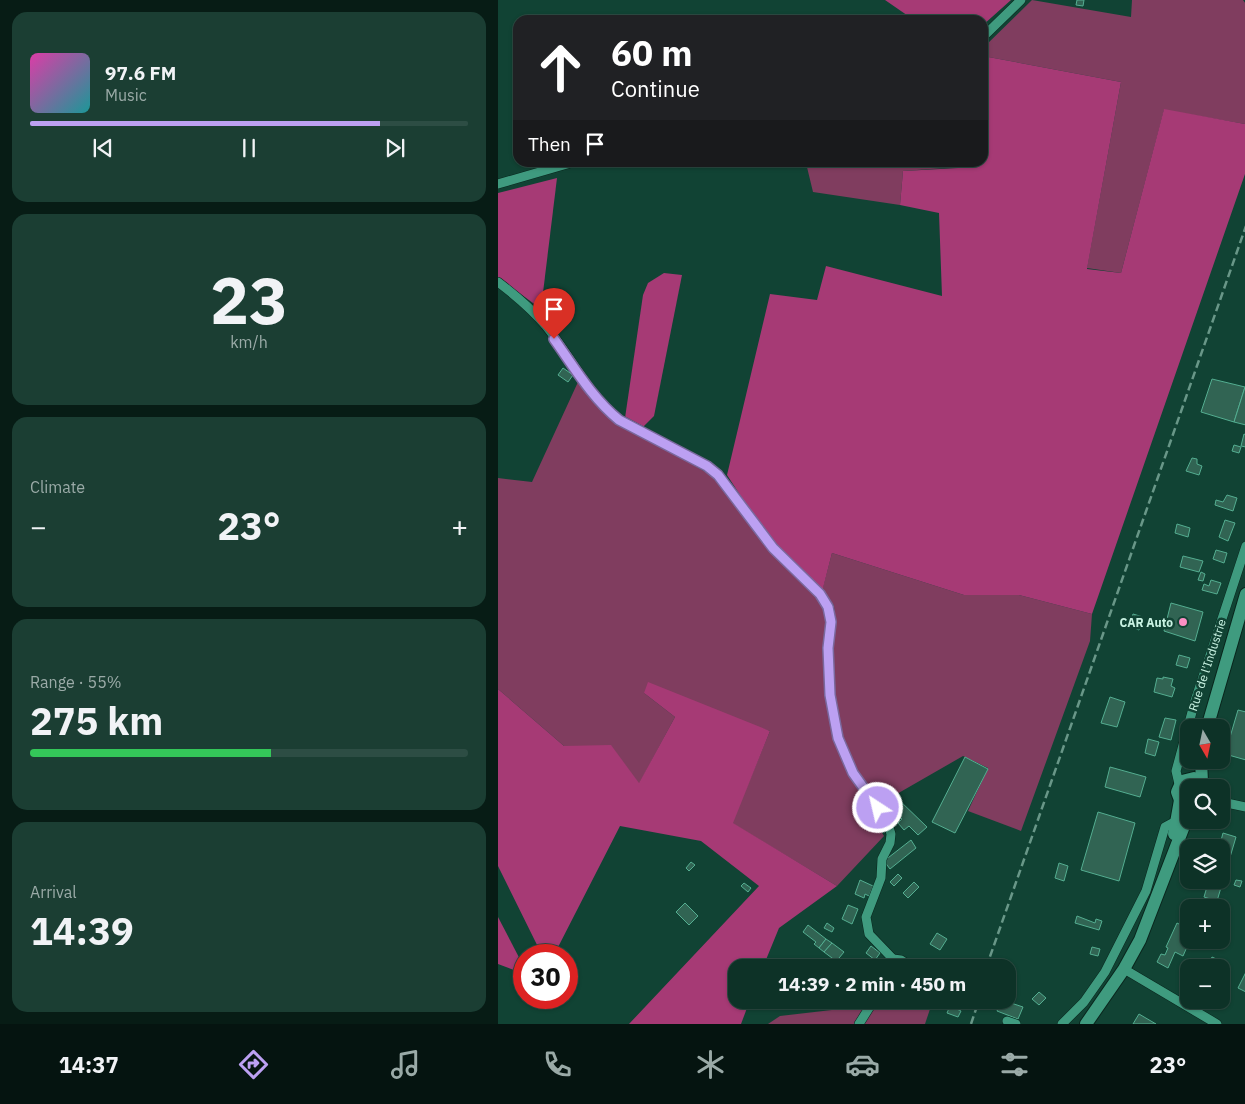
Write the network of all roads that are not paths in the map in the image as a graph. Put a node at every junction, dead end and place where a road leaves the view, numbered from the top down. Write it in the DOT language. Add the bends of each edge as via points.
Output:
graph roads {
  1 [pos="1021,0"];
  2 [pos="988,32"];
  3 [pos="557,167"];
  4 [pos="498,184"];
  5 [pos="498,282"];
  6 [pos="1246,546"];
  7 [pos="1246,594"];
  8 [pos="1210,719"];
  9 [pos="1182,779"];
  10 [pos="1230,802"];
  11 [pos="1230,803"];
  12 [pos="1234,804"];
  13 [pos="1246,807"];
  14 [pos="1180,815"];
  15 [pos="1178,820"];
  16 [pos="1183,829"];
  17 [pos="1163,878"];
  18 [pos="889,959"];
  19 [pos="1124,969"];
  20 [pos="868,1009"];
  21 [pos="859,1024"];
  22 [pos="1062,1024"];
  23 [pos="1086,1024"];
  24 [pos="1217,1024"];
  1 -- 2 [label="street"];
  3 -- 4 [label="street"];
  5 -- 18 [label="street" via="527,305 546,326 608,411 718,475 773,548 820,594 828,607 831,616 828,648 830,695 838,738 853,773 888,824 891,834 882,858 881,878 866,917 869,934"];
  6 -- 9 [label="street, Rue de l'Industrie" via="1195,700 1176,771"];
  7 -- 8 [label="main road, Rue de l'Industrie"];
  10 -- 12 [label="street"];
  11 -- 12 [label="street"];
  12 -- 13 [label="street"];
  14 -- 15 [label="main road"];
  15 -- 17 [label="main road"];
  15 -- 22 [label="street" via="1165,827 1146,891 1105,972 1084,1002"];
  16 -- 17 [label="main road"];
  17 -- 19 [label="main road" via="1140,940"];
  19 -- 23 [label="main road"];
  19 -- 24 [label="street"];
  20 -- 21 [label="street"];
}
